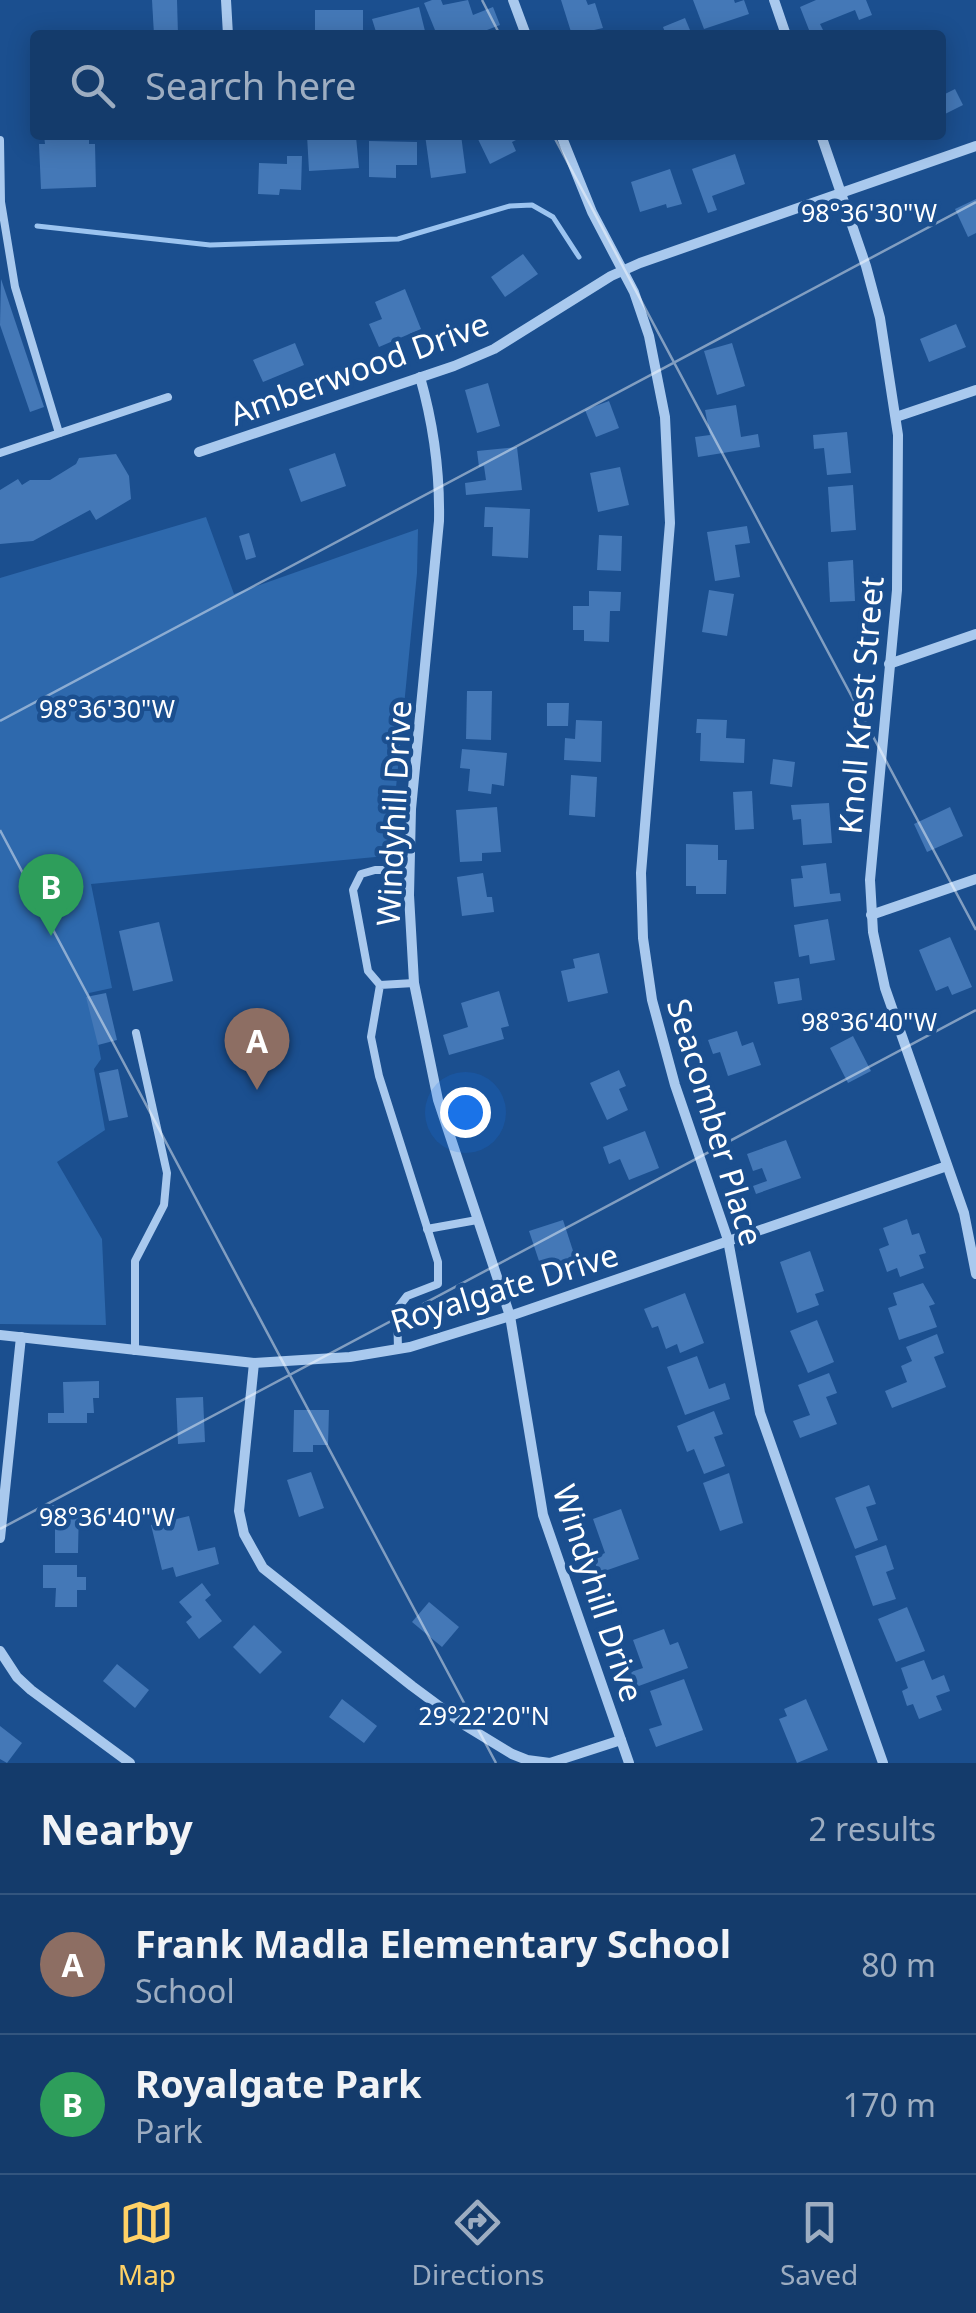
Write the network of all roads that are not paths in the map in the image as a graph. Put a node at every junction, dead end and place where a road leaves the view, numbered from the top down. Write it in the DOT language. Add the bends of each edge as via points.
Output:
graph roads {
  1 [pos="226,0"];
  2 [pos="514,0"];
  3 [pos="774,0"];
  4 [pos="228,30"];
  5 [pos="524,30"];
  6 [pos="784,30"];
  7 [pos="0,140"];
  8 [pos="563,140"];
  9 [pos="823,140"];
  10 [pos="976,146"];
  11 [pos="842,193"];
  12 [pos="624,270"];
  13 [pos="420,377"];
  14 [pos="976,390"];
  15 [pos="168,397"];
  16 [pos="896,417"];
  17 [pos="59,433"];
  18 [pos="200,452"];
  19 [pos="0,453"];
  20 [pos="976,634"];
  21 [pos="889,664"];
  22 [pos="409,870"];
  23 [pos="976,879"];
  24 [pos="872,915"];
  25 [pos="414,983"];
  26 [pos="380,985"];
  27 [pos="136,1032"];
  28 [pos="947,1166"];
  29 [pos="477,1220"];
  30 [pos="427,1229"];
  31 [pos="728,1240"];
  32 [pos="976,1274"];
  33 [pos="510,1316"];
  34 [pos="0,1335"];
  35 [pos="21,1337"];
  36 [pos="398,1349"];
  37 [pos="134,1351"];
  38 [pos="254,1362"];
  39 [pos="0,1538"];
  40 [pos="0,1651"];
  41 [pos="621,1740"];
  42 [pos="130,1763"];
  43 [pos="629,1763"];
  44 [pos="883,1763"];
  1 -- 4 [label="street"];
  2 -- 5 [label="street"];
  3 -- 6 [label="street"];
  7 -- 17 [label="lane" via="1,202 15,286"];
  8 -- 12 [label="street, Seacomber Place"];
  9 -- 11 [label="street, Knoll Krest Street"];
  10 -- 11 [label="street, Amberwood Drive"];
  11 -- 12 [label="street, Amberwood Drive"];
  11 -- 16 [label="street, Knoll Krest Street" via="880,318"];
  12 -- 13 [label="street, Amberwood Drive" via="494,348"];
  12 -- 31 [label="street, Seacomber Place" via="658,371 670,483 641,873 643,938 663,1046"];
  13 -- 18 [label="street, Amberwood Drive"];
  13 -- 22 [label="street, Windyhill Drive" via="436,434 440,520"];
  14 -- 16 [label="street"];
  15 -- 17 [label="lane"];
  16 -- 21 [label="street, Knoll Krest Street" via="900,493"];
  17 -- 19 [label="lane"];
  20 -- 21 [label="street"];
  21 -- 24 [label="street, Knoll Krest Street"];
  22 -- 25 [label="street, Windyhill Drive"];
  22 -- 26 [label="lane" via="361,874 353,890 368,970"];
  23 -- 24 [label="street"];
  24 -- 28 [label="street, Knoll Krest Street" via="884,988"];
  25 -- 26 [label="lane"];
  25 -- 29 [label="street, Windyhill Drive" via="438,1100"];
  26 -- 30 [label="lane" via="371,1038"];
  27 -- 37 [label="lane" via="168,1194 135,1260"];
  28 -- 31 [label="street, Royalgate Drive"];
  28 -- 32 [label="street, Knoll Krest Street"];
  29 -- 30 [label="lane"];
  29 -- 33 [label="street, Windyhill Drive"];
  30 -- 36 [label="lane" via="438,1284 408,1296 396,1309"];
  31 -- 33 [label="street, Royalgate Drive"];
  31 -- 44 [label="street, Seacomber Place" via="760,1414"];
  33 -- 36 [label="street, Royalgate Drive"];
  33 -- 41 [label="street, Windyhill Drive" via="543,1514"];
  34 -- 35 [label="street, Royalgate Drive"];
  35 -- 37 [label="street, Royalgate Drive"];
  35 -- 39 [label="street"];
  36 -- 38 [label="street, Royalgate Drive"];
  37 -- 38 [label="street, Royalgate Drive"];
  38 -- 41 [label="street" via="239,1511 263,1568 412,1686 512,1754 550,1762"];
  40 -- 42 [label="street" via="30,1690"];
  41 -- 43 [label="street, Windyhill Drive"];
}
